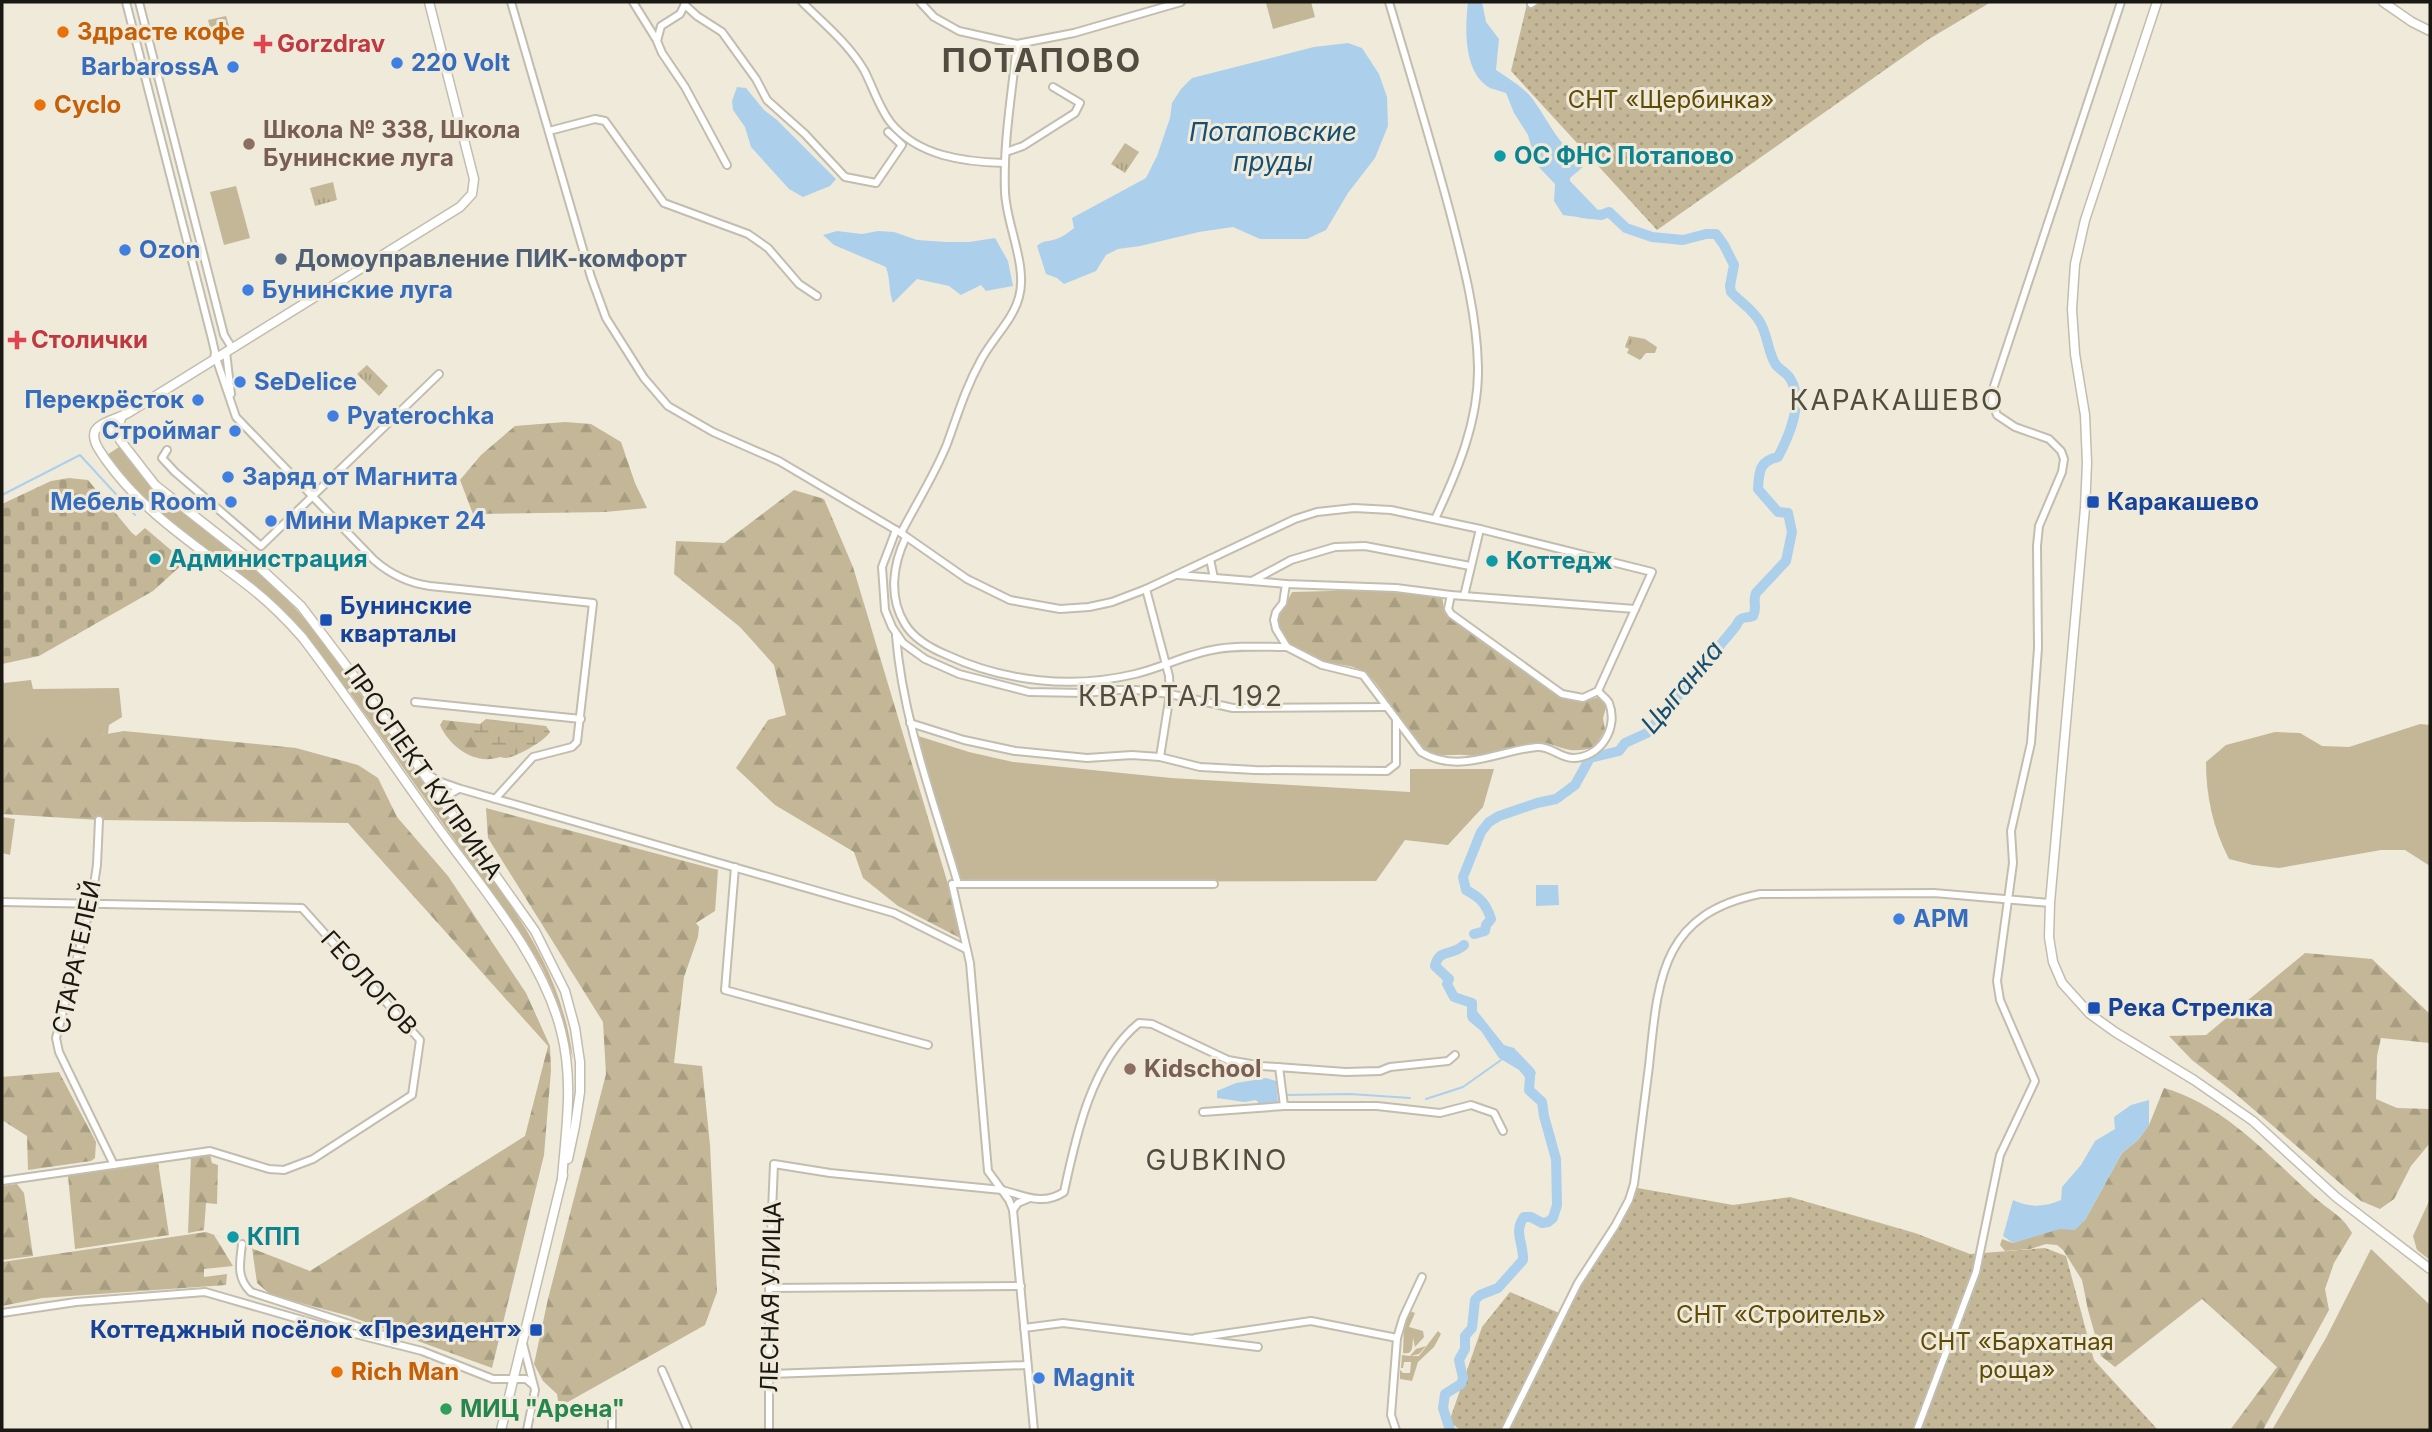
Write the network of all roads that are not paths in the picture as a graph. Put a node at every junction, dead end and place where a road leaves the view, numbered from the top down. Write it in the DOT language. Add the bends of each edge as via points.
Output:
graph roads {
  1 [pos="126,2"];
  2 [pos="139,2"];
  3 [pos="429,2"];
  4 [pos="511,2"];
  5 [pos="633,2"];
  6 [pos="920,2"];
  7 [pos="1181,2"];
  8 [pos="1388,2"];
  9 [pos="2120,2"];
  10 [pos="2157,2"];
  11 [pos="2384,2"];
  12 [pos="685,3"];
  13 [pos="807,3"];
  14 [pos="2430,31"];
  15 [pos="657,41"];
  16 [pos="1017,44"];
  17 [pos="1054,87"];
  18 [pos="549,131"];
  19 [pos="888,132"];
  20 [pos="1006,152"];
  21 [pos="1004,163"];
  22 [pos="727,165"];
  23 [pos="817,296"];
  24 [pos="229,350"];
  25 [pos="215,359"];
  26 [pos="439,374"];
  27 [pos="233,410"];
  28 [pos="122,416"];
  29 [pos="98,428"];
  30 [pos="120,440"];
  31 [pos="167,450"];
  32 [pos="313,496"];
  33 [pos="1435,519"];
  34 [pos="1480,529"];
  35 [pos="901,534"];
  36 [pos="1210,559"];
  37 [pos="1470,566"];
  38 [pos="1176,575"];
  39 [pos="1214,578"];
  40 [pos="1252,581"];
  41 [pos="1286,584"];
  42 [pos="1146,589"];
  43 [pos="1451,595"];
  44 [pos="1464,596"];
  45 [pos="1635,609"];
  46 [pos="896,632"];
  47 [pos="1287,647"];
  48 [pos="1167,665"];
  49 [pos="1598,691"];
  50 [pos="1170,694"];
  51 [pos="415,702"];
  52 [pos="1387,707"];
  53 [pos="581,719"];
  54 [pos="1396,719"];
  55 [pos="910,723"];
  56 [pos="1160,757"];
  57 [pos="416,764"];
  58 [pos="461,789"];
  59 [pos="495,799"];
  60 [pos="450,810"];
  61 [pos="99,820"];
  62 [pos="735,867"];
  63 [pos="958,884"];
  64 [pos="1214,884"];
  65 [pos="2009,898"];
  66 [pos="2,902"];
  67 [pos="2050,903"];
  68 [pos="91,904"];
  69 [pos="966,949"];
  70 [pos="928,1045"];
  71 [pos="1455,1055"];
  72 [pos="1279,1067"];
  73 [pos="1284,1106"];
  74 [pos="1203,1112"];
  75 [pos="1503,1132"];
  76 [pos="114,1165"];
  77 [pos="562,1179"];
  78 [pos="2,1181"];
  79 [pos="1002,1190"];
  80 [pos="1030,1198"];
  81 [pos="1013,1210"];
  82 [pos="242,1244"];
  83 [pos="2430,1269"];
  84 [pos="1422,1278"];
  85 [pos="1021,1286"];
  86 [pos="769,1288"];
  87 [pos="2,1314"];
  88 [pos="1024,1328"];
  89 [pos="1195,1338"];
  90 [pos="522,1339"];
  91 [pos="1397,1339"];
  92 [pos="394,1344"];
  93 [pos="1258,1347"];
  94 [pos="1027,1365"];
  95 [pos="662,1370"];
  96 [pos="770,1374"];
  97 [pos="512,1379"];
  98 [pos="532,1384"];
  99 [pos="612,1410"];
  100 [pos="501,1430"];
  101 [pos="527,1430"];
  102 [pos="611,1430"];
  103 [pos="688,1430"];
  104 [pos="769,1430"];
  105 [pos="1034,1430"];
  106 [pos="1396,1430"];
  107 [pos="1505,1430"];
  108 [pos="1917,1430"];
  1 -- 25 [label="street"];
  2 -- 24 [label="street"];
  3 -- 24 [label="main road" via="474,188 471,196"];
  4 -- 18 [label="street"];
  5 -- 15 [label="street"];
  6 -- 16 [label="street" via="934,17 959,31"];
  7 -- 16 [label="street"];
  8 -- 33 [label="street" via="1433,150 1473,309 1478,369 1473,414 1461,461"];
  9 -- 65 [label="street" via="1993,389 1997,415 2049,439 2063,459 2039,526 2031,743 2011,831"];
  10 -- 67 [label="main road" via="2085,220 2076,264 2074,343 2087,463"];
  11 -- 14 [label="main road"];
  12 -- 15 [label="street" via="680,15 661,26"];
  12 -- 19 [label="street" via="722,32 767,100 845,177 876,183 902,145"];
  13 -- 21 [label="street" via="842,40 890,121 906,139 919,148 953,157"];
  15 -- 22 [label="street"];
  16 -- 20 [label="street"];
  17 -- 20 [label="street" via="1080,103 1075,113"];
  18 -- 23 [label="street" via="595,119 605,121 664,203 748,234"];
  18 -- 35 [label="street" via="606,318 652,387 668,405 713,432 779,460"];
  20 -- 21 [label="street"];
  21 -- 35 [label="street" via="1020,295 972,378 947,444"];
  24 -- 25 [label="main road"];
  24 -- 27 [label="street"];
  25 -- 27 [label="street"];
  25 -- 28 [label="main road"];
  26 -- 32 [label="street"];
  27 -- 32 [label="street"];
  28 -- 29 [label="main road"];
  28 -- 30 [label="main road"];
  29 -- 30 [label="street, ПРОСПЕКТ КУПРИНА" via="110,428"];
  29 -- 77 [label="main road, ПРОСПЕКТ КУПРИНА" via="94,438 102,455 141,503 264,599 302,637 515,935 549,995 568,1061 570,1092"];
  30 -- 57 [label="main road, ПРОСПЕКТ КУПРИНА" via="155,485 301,606"];
  31 -- 32 [label="street" via="162,458 175,472 261,546"];
  32 -- 53 [label="street" via="374,560 408,581 593,603"];
  33 -- 34 [label="street"];
  33 -- 36 [label="street" via="1391,510 1317,512"];
  34 -- 37 [label="street"];
  34 -- 45 [label="street" via="1652,572"];
  35 -- 42 [label="street" via="967,579 1010,600 1060,609 1089,607"];
  35 -- 46 [label="street" via="882,567 885,610"];
  35 -- 48 [label="street" via="894,569 897,607 912,634 931,648 963,663 1030,680 1086,681"];
  36 -- 38 [label="street"];
  36 -- 39 [label="street"];
  37 -- 40 [label="street" via="1366,546 1335,547 1291,559"];
  37 -- 44 [label="street"];
  38 -- 39 [label="street"];
  38 -- 42 [label="street"];
  39 -- 40 [label="street"];
  40 -- 41 [label="street"];
  41 -- 43 [label="street"];
  41 -- 47 [label="street" via="1283,603 1273,620"];
  42 -- 48 [label="street"];
  43 -- 44 [label="street"];
  43 -- 49 [label="street" via="1451,614 1562,694 1583,698"];
  44 -- 45 [label="street"];
  45 -- 49 [label="street"];
  46 -- 50 [label="street" via="925,659 1004,687 1029,692"];
  46 -- 55 [label="street"];
  47 -- 48 [label="street" via="1213,650"];
  47 -- 52 [label="street" via="1322,665 1363,675"];
  48 -- 50 [label="street"];
  49 -- 54 [label="street" via="1608,701 1611,728 1605,743 1574,758 1541,746 1484,760 1431,758 1420,752"];
  50 -- 52 [label="street" via="1233,708"];
  50 -- 56 [label="street"];
  51 -- 53 [label="street"];
  52 -- 54 [label="street"];
  53 -- 59 [label="street" via="575,746 533,757"];
  54 -- 56 [label="street" via="1396,764 1387,771 1200,767"];
  55 -- 56 [label="street" via="1015,751 1087,758"];
  55 -- 63 [label="street"];
  57 -- 58 [label="street" via="438,781"];
  57 -- 60 [label="main road, ПРОСПЕКТ КУПРИНА"];
  58 -- 59 [label="street"];
  58 -- 60 [label="street" via="450,794"];
  59 -- 62 [label="street"];
  60 -- 77 [label="main road, ПРОСПЕКТ КУПРИНА" via="535,931 565,991 575,1028 580,1092"];
  61 -- 68 [label="street, СТАРАТЕЛЕЙ"];
  62 -- 69 [label="street" via="894,914"];
  62 -- 70 [label="street" via="725,990"];
  63 -- 64 [label="street"];
  63 -- 69 [label="street" via="952,884"];
  65 -- 67 [label="street"];
  65 -- 107 [label="street" via="1934,893 1760,894 1734,899 1692,926 1664,967 1629,1200 1578,1283"];
  65 -- 108 [label="street" via="1997,981 2000,1000 2035,1080 2000,1154 1976,1272"];
  66 -- 68 [label="street, ГЕОЛОГОВ"];
  67 -- 83 [label="main road" via="2053,962 2067,990 2090,1013 2253,1121 2336,1197"];
  68 -- 76 [label="street, СТАРАТЕЛЕЙ" via="56,1038"];
  68 -- 76 [label="street, ГЕОЛОГОВ" via="302,908 420,1040 412,1095 296,1167 269,1169 209,1151"];
  69 -- 79 [label="street" via="985,1153 988,1171"];
  71 -- 72 [label="street" via="1448,1061 1380,1070"];
  72 -- 73 [label="street"];
  72 -- 80 [label="street" via="1228,1060 1152,1024 1139,1023 1114,1051 1091,1096 1076,1135 1064,1192 1052,1200"];
  73 -- 74 [label="street"];
  73 -- 75 [label="street" via="1377,1106 1440,1113 1471,1105 1494,1113"];
  76 -- 78 [label="street, ГЕОЛОГОВ"];
  77 -- 90 [label="main road, ПРОСПЕКТ КУПРИНА"];
  79 -- 80 [label="street"];
  79 -- 81 [label="street"];
  79 -- 86 [label="street, ЛЕСНАЯ УЛИЦА" via="774,1164"];
  80 -- 81 [label="street"];
  81 -- 85 [label="street"];
  82 -- 92 [label="street" via="240,1277 251,1292 396,1339"];
  84 -- 91 [label="street"];
  85 -- 86 [label="street"];
  85 -- 88 [label="street"];
  86 -- 96 [label="street, ЛЕСНАЯ УЛИЦА"];
  87 -- 92 [label="street" via="76,1302 205,1292"];
  88 -- 89 [label="street" via="1063,1323"];
  88 -- 94 [label="street"];
  89 -- 91 [label="street" via="1311,1321"];
  89 -- 93 [label="street"];
  90 -- 97 [label="main road, ПРОСПЕКТ КУПРИНА"];
  90 -- 98 [label="street"];
  91 -- 106 [label="street" via="1391,1415"];
  92 -- 97 [label="street" via="445,1358 493,1379"];
  94 -- 96 [label="street"];
  94 -- 105 [label="street"];
  95 -- 103 [label="street"];
  96 -- 104 [label="street, ЛЕСНАЯ УЛИЦА"];
  97 -- 98 [label="street"];
  97 -- 100 [label="main road, ПРОСПЕКТ КУПРИНА"];
  98 -- 101 [label="street" via="535,1397"];
  99 -- 102 [label="street"];
}
